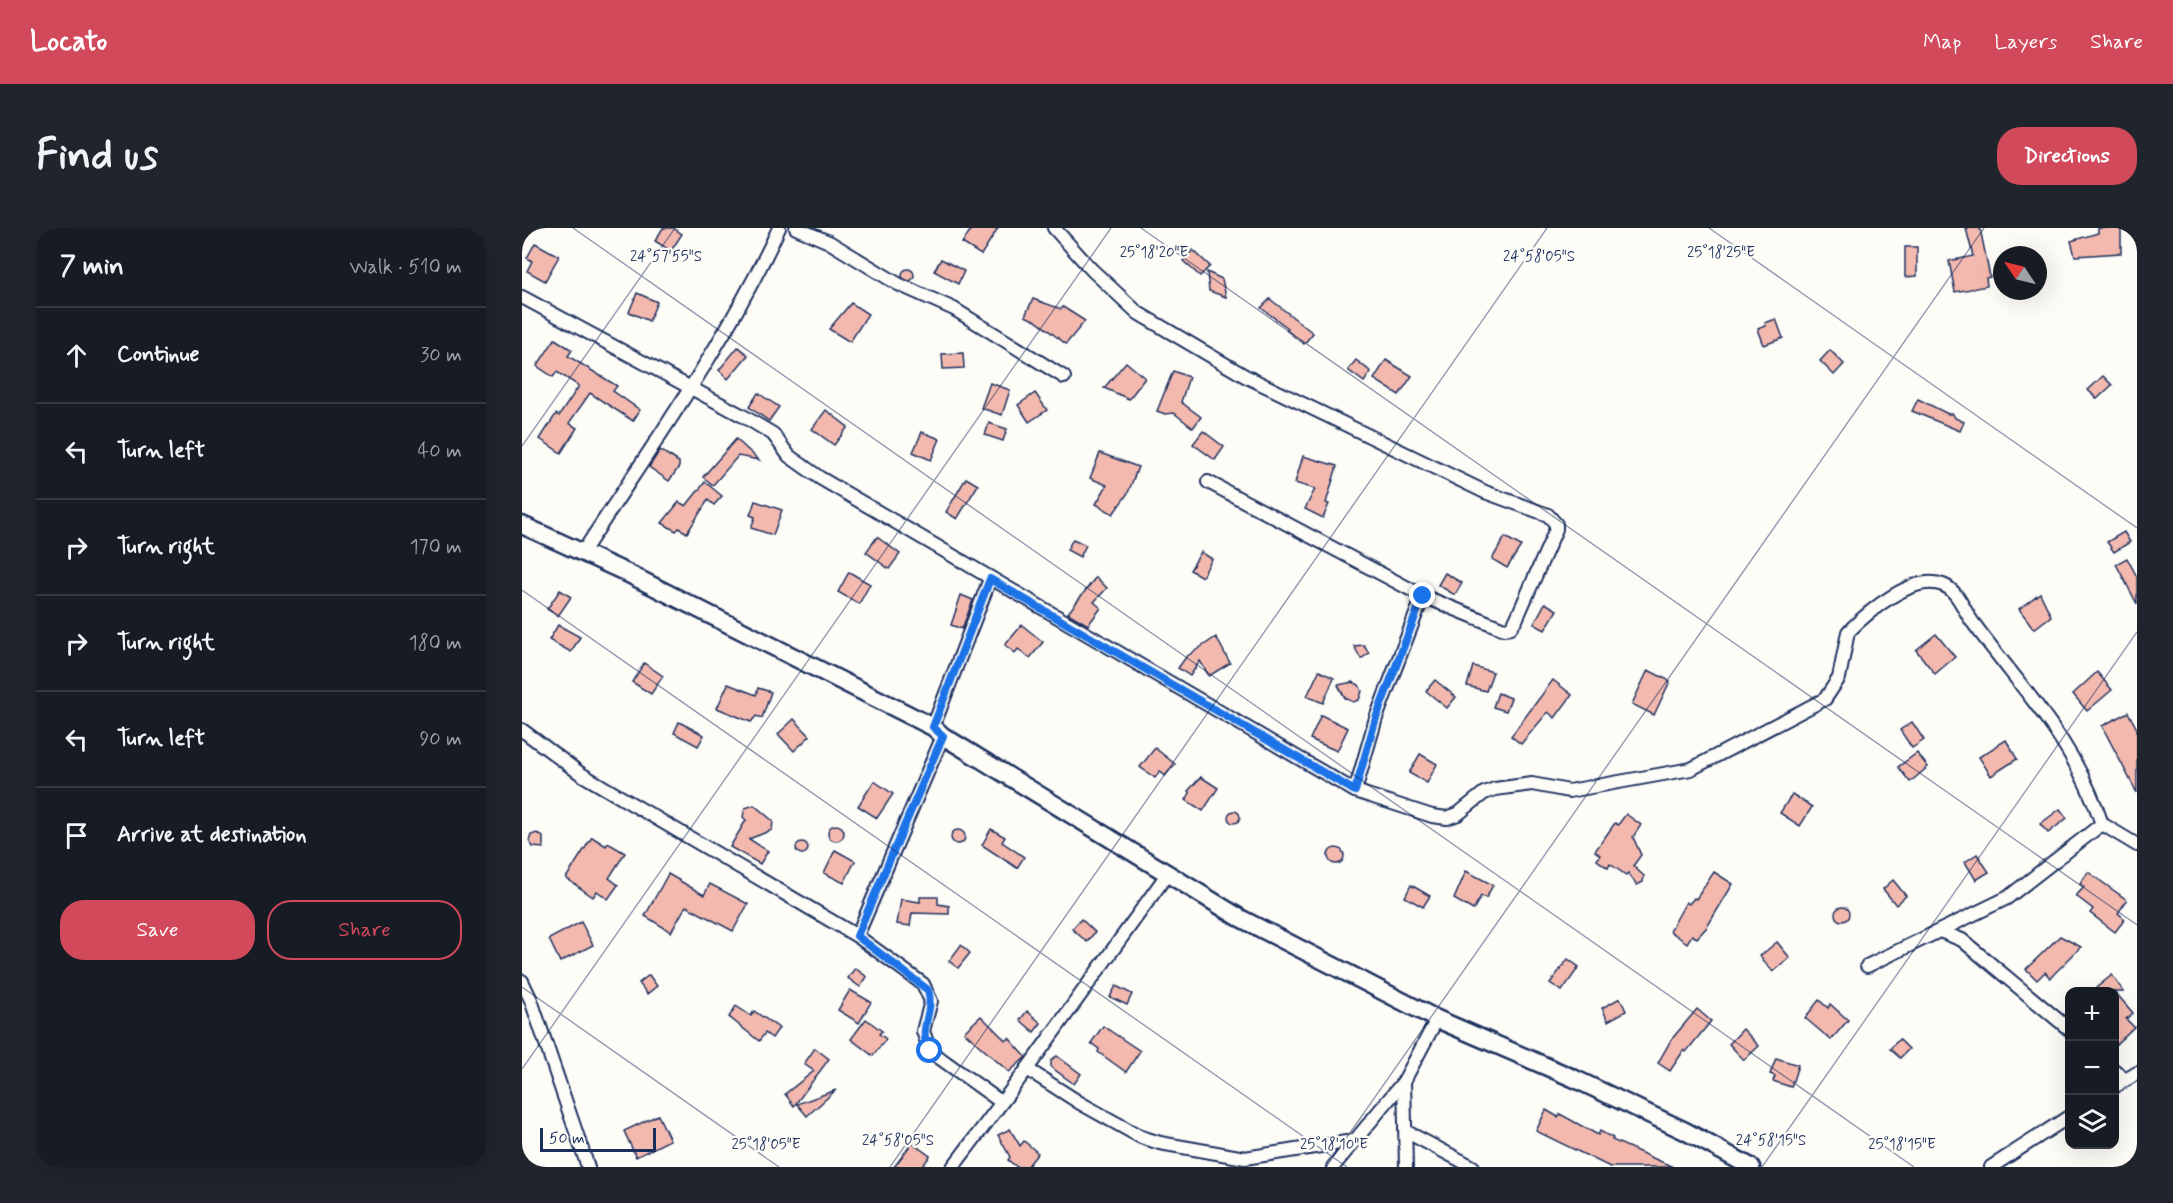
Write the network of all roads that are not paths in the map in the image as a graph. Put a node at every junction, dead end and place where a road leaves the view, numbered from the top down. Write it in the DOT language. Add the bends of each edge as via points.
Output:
graph roads {
  1 [pos="779,228"];
  2 [pos="796,228"];
  3 [pos="1054,228"];
  4 [pos="522,297"];
  5 [pos="1064,377"];
  6 [pos="689,388"];
  7 [pos="1208,482"];
  8 [pos="522,525"];
  9 [pos="583,552"];
  10 [pos="990,579"];
  11 [pos="1423,596"];
  12 [pos="522,730"];
  13 [pos="938,731"];
  14 [pos="1355,791"];
  15 [pos="2102,824"];
  16 [pos="2137,845"];
  17 [pos="1168,873"];
  18 [pos="1940,931"];
  19 [pos="857,936"];
  20 [pos="1867,966"];
  21 [pos="522,981"];
  22 [pos="1437,1019"];
  23 [pos="2065,1026"];
  24 [pos="1027,1069"];
  25 [pos="2137,1073"];
  26 [pos="1404,1081"];
  27 [pos="2120,1083"];
  28 [pos="1001,1102"];
  29 [pos="2065,1119"];
  30 [pos="1407,1132"];
  31 [pos="1353,1141"];
  32 [pos="588,1167"];
  33 [pos="953,1167"];
  34 [pos="1333,1167"];
  35 [pos="1406,1167"];
  36 [pos="1473,1167"];
  37 [pos="1751,1167"];
  38 [pos="1991,1167"];
  1 -- 6 [label="street" via="761,267"];
  2 -- 5 [label="street" via="829,242 898,284 954,309"];
  3 -- 11 [label="street" via="1138,313 1236,371 1485,492 1548,515 1556,524 1510,628 1498,628"];
  4 -- 6 [label="street"];
  6 -- 9 [label="street"];
  6 -- 10 [label="street" via="773,434 798,464"];
  7 -- 11 [label="street"];
  8 -- 9 [label="street"];
  9 -- 13 [label="street"];
  10 -- 13 [label="street"];
  10 -- 14 [label="street"];
  11 -- 14 [label="street" via="1376,718"];
  12 -- 19 [label="street" via="581,774"];
  13 -- 17 [label="street"];
  13 -- 19 [label="street"];
  14 -- 15 [label="street" via="1448,818 1495,789 1532,784 1569,791 1691,769 1825,699 1839,678 1848,632 1889,598 1920,584 1943,585 1956,594 1972,622 2056,728 2090,787"];
  15 -- 16 [label="street"];
  15 -- 18 [label="street" via="2007,898"];
  17 -- 22 [label="street" via="1240,918"];
  17 -- 24 [label="street"];
  18 -- 20 [label="street"];
  18 -- 23 [label="street" via="1962,940"];
  19 -- 28 [label="street" via="928,990 931,1011 923,1031 930,1051"];
  21 -- 32 [label="street"];
  22 -- 26 [label="street"];
  22 -- 37 [label="street" via="1583,1083"];
  24 -- 28 [label="street"];
  24 -- 31 [label="street" via="1141,1137 1160,1143 1245,1158"];
  25 -- 27 [label="street"];
  26 -- 30 [label="street"];
  26 -- 31 [label="street"];
  28 -- 33 [label="street"];
  29 -- 38 [label="street"];
  30 -- 35 [label="street"];
  30 -- 36 [label="street"];
  31 -- 34 [label="street"];
}
